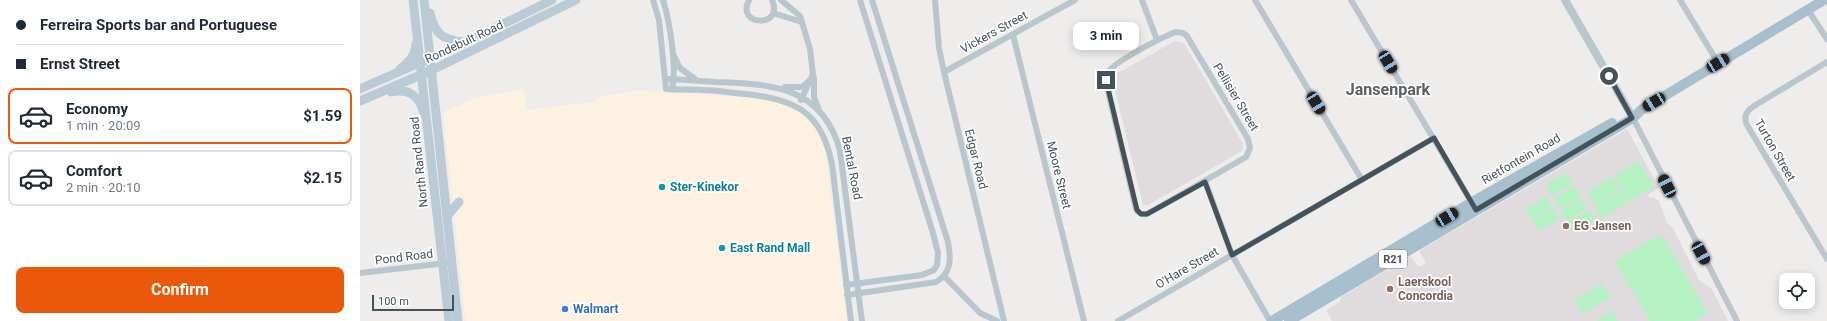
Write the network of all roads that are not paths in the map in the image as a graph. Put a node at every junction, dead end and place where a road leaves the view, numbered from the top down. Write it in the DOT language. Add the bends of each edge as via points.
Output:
graph roads {
  1 [pos="413,0"];
  2 [pos="425,0"];
  3 [pos="552,0"];
  4 [pos="576,0"];
  5 [pos="653,0"];
  6 [pos="663,0"];
  7 [pos="748,0"];
  8 [pos="772,0"];
  9 [pos="781,0"];
  10 [pos="860,0"];
  11 [pos="872,0"];
  12 [pos="935,0"];
  13 [pos="1075,0"];
  14 [pos="1142,0"];
  15 [pos="1255,0"];
  16 [pos="1351,0"];
  17 [pos="1564,0"];
  18 [pos="1680,0"];
  19 [pos="1824,0"];
  20 [pos="1808,10"];
  21 [pos="773,13"];
  22 [pos="802,22"];
  23 [pos="1013,35"];
  24 [pos="417,38"];
  25 [pos="1827,39"];
  26 [pos="1157,40"];
  27 [pos="467,42"];
  28 [pos="672,53"];
  29 [pos="430,59"];
  30 [pos="1827,62"];
  31 [pos="420,63"];
  32 [pos="1718,63"];
  33 [pos="432,70"];
  34 [pos="944,72"];
  35 [pos="422,75"];
  36 [pos="813,76"];
  37 [pos="387,78"];
  38 [pos="666,79"];
  39 [pos="674,79"];
  40 [pos="700,81"];
  41 [pos="779,87"];
  42 [pos="360,89"];
  43 [pos="669,89"];
  44 [pos="379,94"];
  45 [pos="802,98"];
  46 [pos="360,101"];
  47 [pos="797,107"];
  48 [pos="819,111"];
  49 [pos="1631,116"];
  50 [pos="428,132"];
  51 [pos="1434,138"];
  52 [pos="1362,180"];
  53 [pos="1205,182"];
  54 [pos="459,202"];
  55 [pos="1474,206"];
  56 [pos="447,216"];
  57 [pos="1408,245"];
  58 [pos="1232,255"];
  59 [pos="1827,260"];
  60 [pos="447,263"];
  61 [pos="360,273"];
  62 [pos="944,276"];
  63 [pos="858,283"];
  64 [pos="846,285"];
  65 [pos="859,294"];
  66 [pos="848,295"];
  67 [pos="449,321"];
  68 [pos="458,321"];
  69 [pos="850,321"];
  70 [pos="862,321"];
  71 [pos="997,321"];
  72 [pos="1004,321"];
  73 [pos="1084,321"];
  74 [pos="1118,321"];
  75 [pos="1271,321"];
  76 [pos="1288,321"];
  77 [pos="1737,321"];
  1 -- 24 [label="main road, North Rand Road"];
  2 -- 27 [label="main road" via="438,33 448,40"];
  2 -- 29 [label="main road, North Rand Road"];
  3 -- 27 [label="main road, Rondebult Road"];
  4 -- 33 [label="main road, Rondebult Road"];
  5 -- 38 [label="street" via="659,20"];
  6 -- 28 [label="street"];
  7 -- 21 [label="street" via="747,11 751,18 763,21"];
  8 -- 21 [label="street"];
  9 -- 22 [label="street" via="797,12"];
  10 -- 63 [label="street" via="931,226 938,260 934,270 922,275"];
  11 -- 62 [label="street" via="948,242 950,262"];
  12 -- 34 [label="street, Edgar Road"];
  13 -- 23 [label="street, Vickers Street"];
  14 -- 26 [label="street"];
  15 -- 52 [label="street"];
  16 -- 51 [label="street"];
  17 -- 49 [label="street"];
  18 -- 32 [label="street"];
  19 -- 20 [label="main road, Rietfontein Road / R21"];
  20 -- 25 [label="street"];
  20 -- 32 [label="main road, Rietfontein Road / R21"];
  21 -- 22 [label="street"];
  22 -- 36 [label="street" via="810,49"];
  23 -- 34 [label="street, Vickers Street"];
  23 -- 73 [label="street, Moore Street"];
  24 -- 31 [label="main road, North Rand Road"];
  24 -- 37 [label="main road" via="416,50 409,62"];
  26 -- 53 [label="street, Pellisier Street" via="1176,32 1187,36 1249,142 1250,148 1246,157"];
  26 -- 53 [label="street, Pellisier Street" via="1108,70 1106,80 1136,209 1141,214 1147,214"];
  27 -- 29 [label="main road, Rondebult Road"];
  28 -- 39 [label="street"];
  28 -- 40 [label="street" via="680,68 690,77"];
  29 -- 31 [label="main road, Rondebult Road"];
  29 -- 33 [label="main road, North Rand Road"];
  30 -- 59 [label="street, Turton Street" via="1747,110 1745,118"];
  31 -- 35 [label="main road, North Rand Road"];
  31 -- 37 [label="main road, Rondebult Road"];
  32 -- 49 [label="main road, Rietfontein Road / R21"];
  33 -- 35 [label="main road, Rondebult Road"];
  33 -- 56 [label="main road, North Rand Road"];
  34 -- 72 [label="street, Edgar Road"];
  35 -- 44 [label="main road, Rondebult Road"];
  35 -- 50 [label="main road, North Rand Road"];
  36 -- 41 [label="street" via="802,87"];
  36 -- 45 [label="street"];
  36 -- 48 [label="street" via="814,97"];
  37 -- 42 [label="main road, Rondebult Road"];
  38 -- 39 [label="street, Bental Road"];
  38 -- 43 [label="street"];
  39 -- 40 [label="street, Bental Road"];
  39 -- 43 [label="street"];
  40 -- 41 [label="street, Bental Road"];
  41 -- 45 [label="street, Bental Road"];
  43 -- 47 [label="street, Bental Road" via="771,97"];
  44 -- 46 [label="main road, Rondebult Road"];
  44 -- 50 [label="main road" via="398,90 414,95 422,106"];
  45 -- 47 [label="street"];
  45 -- 48 [label="street, Bental Road"];
  47 -- 64 [label="street, Bental Road" via="806,112 819,128 830,152"];
  48 -- 63 [label="street, Bental Road" via="830,124 840,151"];
  49 -- 55 [label="main road, Rietfontein Road / R21"];
  49 -- 77 [label="street"];
  50 -- 60 [label="main road, North Rand Road"];
  51 -- 52 [label="street, O'Hare Street"];
  51 -- 55 [label="street"];
  52 -- 58 [label="street, O'Hare Street"];
  53 -- 58 [label="street"];
  54 -- 56 [label="main road"];
  55 -- 57 [label="main road, Rietfontein Road / R21"];
  56 -- 60 [label="main road, North Rand Road"];
  57 -- 75 [label="main road, Rietfontein Road / R21"];
  57 -- 76 [label="main road, Rietfontein Road / R21"];
  58 -- 74 [label="street, O'Hare Street"];
  58 -- 75 [label="street"];
  60 -- 61 [label="street, Pond Road"];
  60 -- 67 [label="main road, North Rand Road"];
  60 -- 68 [label="main road, North Rand Road"];
  62 -- 65 [label="street" via="929,284"];
  62 -- 71 [label="street" via="980,313"];
  63 -- 64 [label="street"];
  63 -- 65 [label="street, Bental Road"];
  64 -- 66 [label="street, Bental Road"];
  65 -- 66 [label="street"];
  65 -- 70 [label="street, Bental Road"];
  66 -- 69 [label="street, Bental Road"];
}
